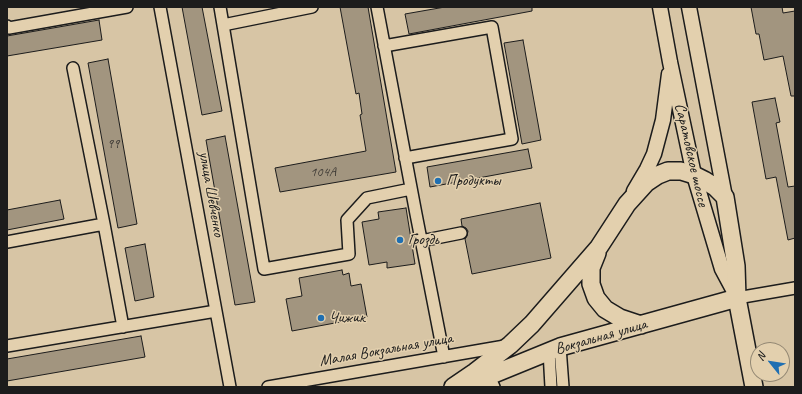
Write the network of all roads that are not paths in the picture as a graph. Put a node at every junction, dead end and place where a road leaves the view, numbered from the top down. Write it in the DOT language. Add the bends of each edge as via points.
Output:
graph roads {
  1 [pos="127,7"];
  2 [pos="160,7"];
  3 [pos="220,7"];
  4 [pos="312,7"];
  5 [pos="377,7"];
  6 [pos="660,7"];
  7 [pos="689,7"];
  8 [pos="75,11"];
  9 [pos="223,25"];
  10 [pos="7,26"];
  11 [pos="384,46"];
  12 [pos="670,62"];
  13 [pos="73,68"];
  14 [pos="405,158"];
  15 [pos="694,175"];
  16 [pos="411,189"];
  17 [pos="725,197"];
  18 [pos="627,204"];
  19 [pos="104,224"];
  20 [pos="461,233"];
  21 [pos="421,241"];
  22 [pos="7,242"];
  23 [pos="600,247"];
  24 [pos="795,288"];
  25 [pos="737,298"];
  26 [pos="216,311"];
  27 [pos="641,325"];
  28 [pos="123,326"];
  29 [pos="510,345"];
  30 [pos="7,346"];
  31 [pos="555,349"];
  32 [pos="444,357"];
  33 [pos="492,382"];
  34 [pos="230,387"];
  35 [pos="268,387"];
  36 [pos="453,387"];
  37 [pos="469,387"];
  38 [pos="551,387"];
  39 [pos="563,387"];
  40 [pos="754,387"];
  1 -- 8 [label="street"];
  2 -- 26 [label="street, улица Шевченко"];
  3 -- 9 [label="street"];
  4 -- 9 [label="street"];
  5 -- 11 [label="street"];
  6 -- 12 [label="main road, Саратовское шоссе"];
  7 -- 17 [label="main road, Саратовское шоссе"];
  8 -- 10 [label="street" via="9,28"];
  9 -- 16 [label="street" via="264,269 349,254 347,220 366,198"];
  11 -- 14 [label="street"];
  11 -- 14 [label="street" via="492,27 512,139"];
  12 -- 15 [label="main road, Саратовское шоссе"];
  12 -- 18 [label="main road" via="663,120 654,154"];
  13 -- 19 [label="street"];
  14 -- 16 [label="street"];
  15 -- 17 [label="highway" via="715,187"];
  15 -- 18 [label="highway" via="682,171 668,171 658,175 646,183"];
  15 -- 25 [label="main road, Саратовское шоссе" via="722,269"];
  16 -- 21 [label="street"];
  17 -- 25 [label="highway, Саратовское шоссе" via="736,266"];
  18 -- 23 [label="highway"];
  19 -- 22 [label="street"];
  19 -- 28 [label="street"];
  20 -- 21 [label="street"];
  21 -- 32 [label="street"];
  23 -- 27 [label="highway" via="591,268 591,284 596,298 605,309 620,318"];
  23 -- 29 [label="highway"];
  24 -- 25 [label="street"];
  25 -- 27 [label="highway, Вокзальная улица"];
  25 -- 40 [label="highway, Саратовское шоссе"];
  26 -- 28 [label="street"];
  26 -- 34 [label="street, улица Шевченко"];
  27 -- 31 [label="highway, Вокзальная улица"];
  28 -- 30 [label="street"];
  29 -- 32 [label="street, Малая Вокзальная улица"];
  29 -- 36 [label="highway"];
  31 -- 33 [label="highway, Вокзальная улица"];
  31 -- 38 [label="street"];
  31 -- 39 [label="street"];
  32 -- 35 [label="street, Малая Вокзальная улица"];
  33 -- 37 [label="highway, Вокзальная улица"];
}
